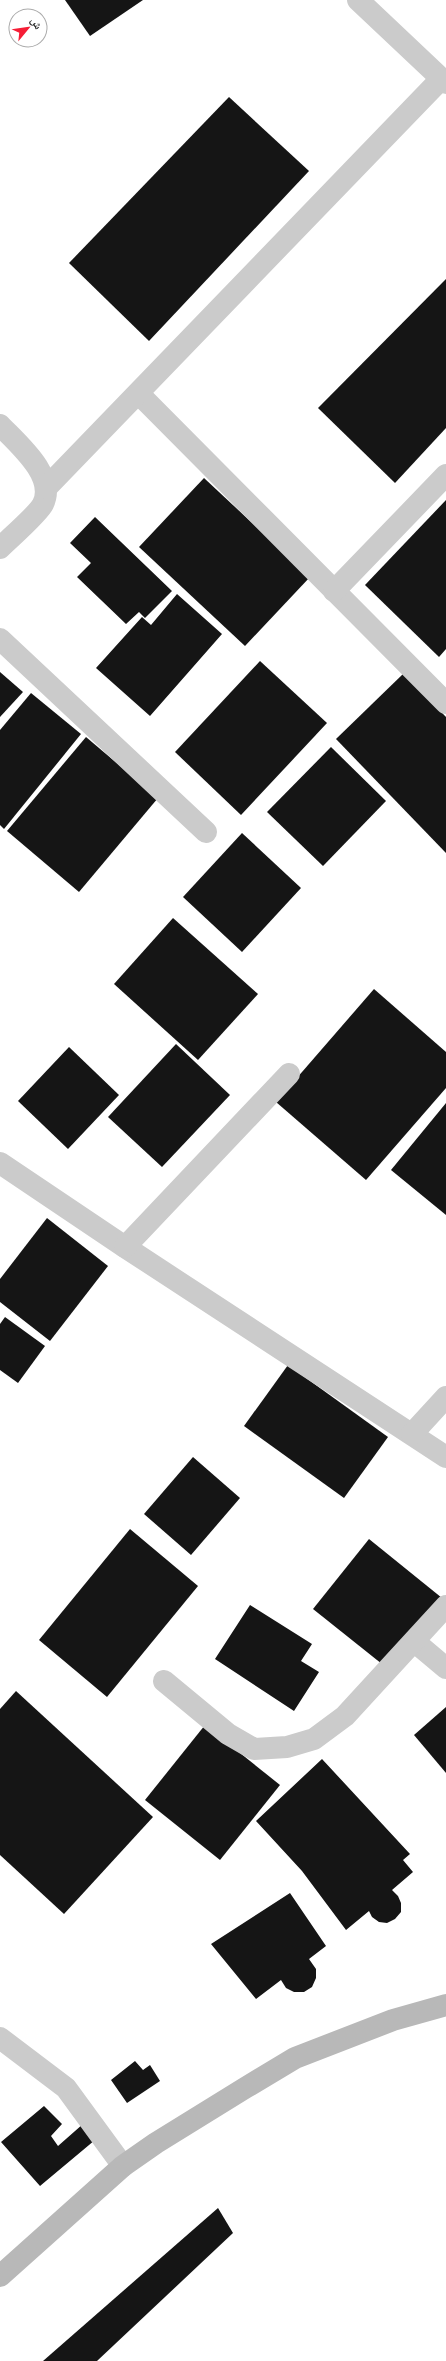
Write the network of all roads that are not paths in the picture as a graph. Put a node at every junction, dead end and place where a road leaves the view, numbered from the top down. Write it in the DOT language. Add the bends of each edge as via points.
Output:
graph roads {
  1 [pos="358,0"];
  2 [pos="444,81"];
  3 [pos="139,394"];
  4 [pos="0,425"];
  5 [pos="446,475"];
  6 [pos="46,488"];
  7 [pos="0,548"];
  8 [pos="334,591"];
  9 [pos="0,639"];
  10 [pos="446,703"];
  11 [pos="206,832"];
  12 [pos="289,1074"];
  13 [pos="0,1163"];
  14 [pos="125,1247"];
  15 [pos="446,1397"];
  16 [pos="412,1434"];
  17 [pos="446,1457"];
  18 [pos="446,1606"];
  19 [pos="415,1642"];
  20 [pos="446,1668"];
  21 [pos="164,1681"];
  22 [pos="446,2005"];
  23 [pos="0,2038"];
  24 [pos="123,2166"];
  25 [pos="0,2276"];
  1 -- 2 [label="street"];
  2 -- 3 [label="street"];
  3 -- 6 [label="street"];
  3 -- 8 [label="street"];
  4 -- 6 [label="street" via="40,470"];
  5 -- 8 [label="street"];
  6 -- 7 [label="street" via="43,504"];
  8 -- 10 [label="street"];
  9 -- 11 [label="street"];
  12 -- 14 [label="street"];
  13 -- 14 [label="street"];
  14 -- 16 [label="street"];
  15 -- 16 [label="street"];
  16 -- 17 [label="street"];
  18 -- 19 [label="street"];
  19 -- 20 [label="street"];
  19 -- 21 [label="street" via="345,1716 314,1739 287,1747 254,1749 228,1734"];
  22 -- 24 [label="main road" via="393,2020 295,2058"];
  23 -- 24 [label="street" via="66,2088"];
  24 -- 25 [label="main road"];
}
